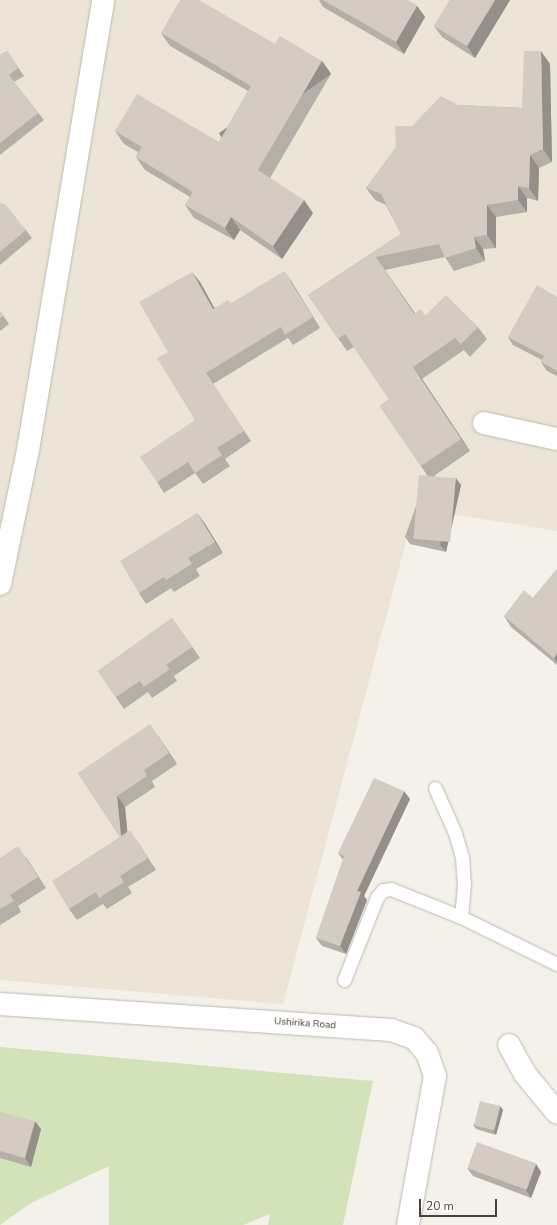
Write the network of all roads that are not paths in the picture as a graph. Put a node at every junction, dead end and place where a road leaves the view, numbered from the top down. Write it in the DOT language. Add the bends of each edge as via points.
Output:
graph roads {
  1 [pos="103,0"];
  2 [pos="484,423"];
  3 [pos="557,439"];
  4 [pos="0,584"];
  5 [pos="435,788"];
  6 [pos="461,917"];
  7 [pos="557,964"];
  8 [pos="344,980"];
  9 [pos="0,1004"];
  10 [pos="508,1045"];
  11 [pos="557,1112"];
  12 [pos="408,1225"];
  1 -- 4 [label="street" via="28,450"];
  2 -- 3 [label="street"];
  5 -- 6 [label="lane" via="455,832 462,857 464,884"];
  6 -- 7 [label="lane"];
  6 -- 8 [label="lane" via="400,891 383,890 377,897"];
  9 -- 12 [label="street, Ushirika Road" via="391,1030 414,1038 427,1053 435,1076"];
  10 -- 11 [label="street" via="525,1074"];
}
